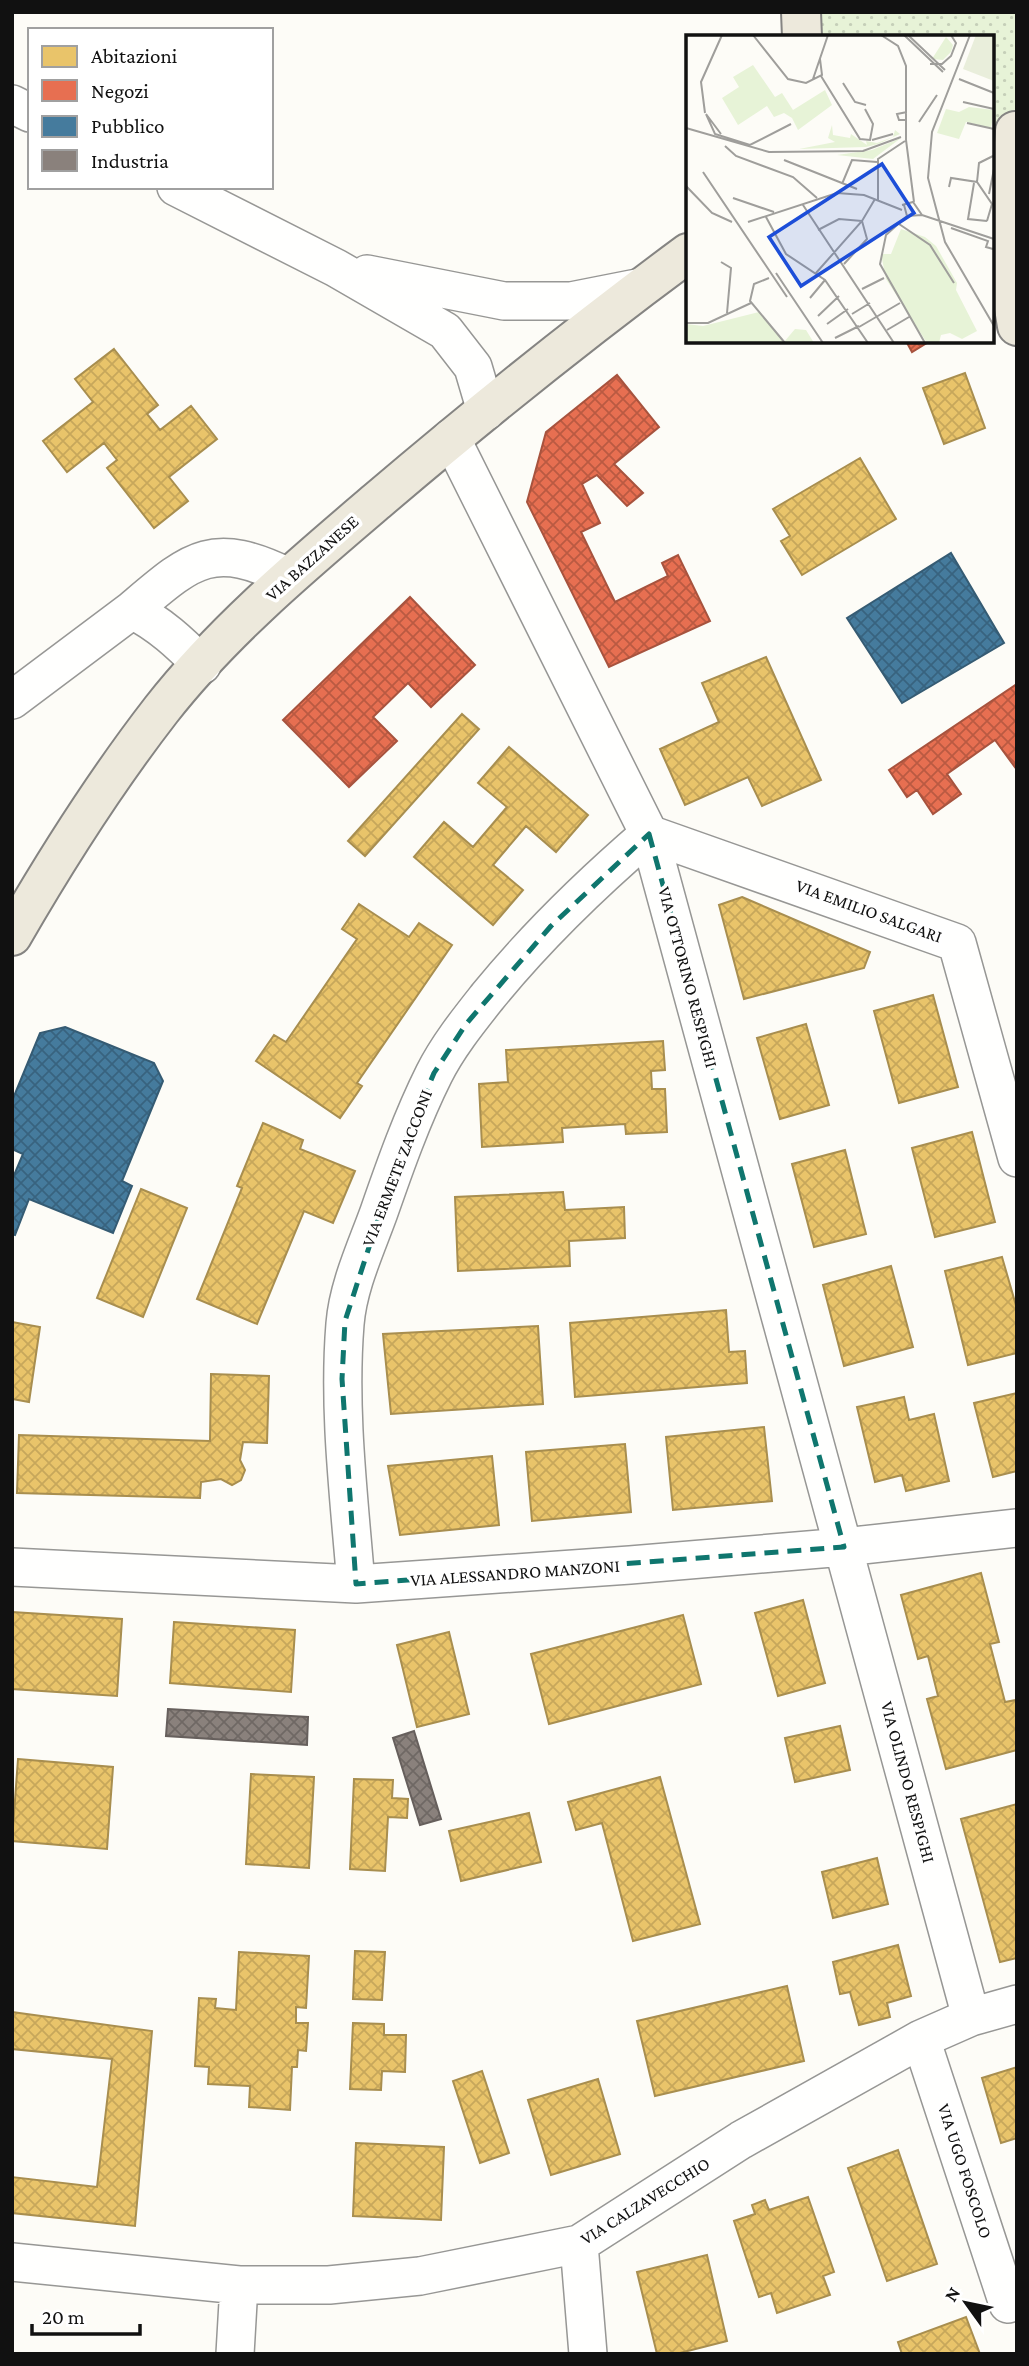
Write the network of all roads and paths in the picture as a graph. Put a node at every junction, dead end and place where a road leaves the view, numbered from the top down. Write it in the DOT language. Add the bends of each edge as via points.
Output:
graph roads {
  1 [pos="12,104"];
  2 [pos="28,112"];
  3 [pos="1008,134"];
  4 [pos="180,189"];
  5 [pos="686,254"];
  6 [pos="999,256"];
  7 [pos="336,268"];
  8 [pos="642,287"];
  9 [pos="1017,326"];
  10 [pos="486,411"];
  11 [pos="452,438"];
  12 [pos="288,577"];
  13 [pos="132,610"];
  14 [pos="202,665"];
  15 [pos="12,700"];
  16 [pos="649,834"];
  17 [pos="12,936"];
  18 [pos="1017,1158"];
  19 [pos="1017,1528"];
  20 [pos="844,1547"];
  21 [pos="12,1567"];
  22 [pos="356,1584"];
  23 [pos="1017,2004"];
  24 [pos="971,2017"];
  25 [pos="921,2039"];
  26 [pos="579,2244"];
  27 [pos="12,2262"];
  28 [pos="239,2285"];
  29 [pos="1008,2304"];
  30 [pos="235,2354"];
  31 [pos="588,2354"];
  1 -- 2 [label="street"];
  3 -- 6 [label="main road" via="1007,216"];
  4 -- 7 [label="street"];
  5 -- 8 [label="main road, VIA BAZZANESE"];
  6 -- 9 [label="main road"];
  7 -- 8 [label="street" via="504,302 571,300"];
  7 -- 10 [label="street" via="445,331 473,367"];
  8 -- 10 [label="main road, VIA BAZZANESE"];
  10 -- 11 [label="main road, VIA BAZZANESE"];
  11 -- 12 [label="main road, VIA BAZZANESE"];
  11 -- 16 [label="street, VIA OTTORINO RESPIGHI"];
  12 -- 13 [label="street" via="264,565 209,558 176,573"];
  12 -- 14 [label="main road, VIA BAZZANESE"];
  13 -- 14 [label="street" via="170,633"];
  13 -- 15 [label="street"];
  14 -- 17 [label="main road, VIA BAZZANESE" via="162,709 108,783"];
  16 -- 18 [label="street, VIA EMILIO SALGARI" via="957,943"];
  16 -- 20 [label="street, VIA OTTORINO RESPIGHI"];
  16 -- 22 [label="street, VIA ERMETE ZACCONI" via="551,926 466,1024 434,1073 398,1158 360,1263 345,1321 342,1379"];
  19 -- 20 [label="street, VIA ALESSANDRO MANZONI"];
  20 -- 22 [label="street, VIA ALESSANDRO MANZONI"];
  20 -- 24 [label="street, VIA OLINDO RESPIGHI"];
  21 -- 22 [label="street, VIA ALESSANDRO MANZONI"];
  23 -- 24 [label="street, VIA CALZAVECCHIO"];
  24 -- 25 [label="street, VIA CALZAVECCHIO"];
  25 -- 26 [label="street, VIA CALZAVECCHIO" via="741,2140"];
  25 -- 29 [label="street, VIA UGO FOSCOLO"];
  26 -- 28 [label="street, VIA CALZAVECCHIO" via="421,2276 329,2285"];
  26 -- 31 [label="street"];
  27 -- 28 [label="street, VIA CALZAVECCHIO"];
  28 -- 30 [label="street"];
}
